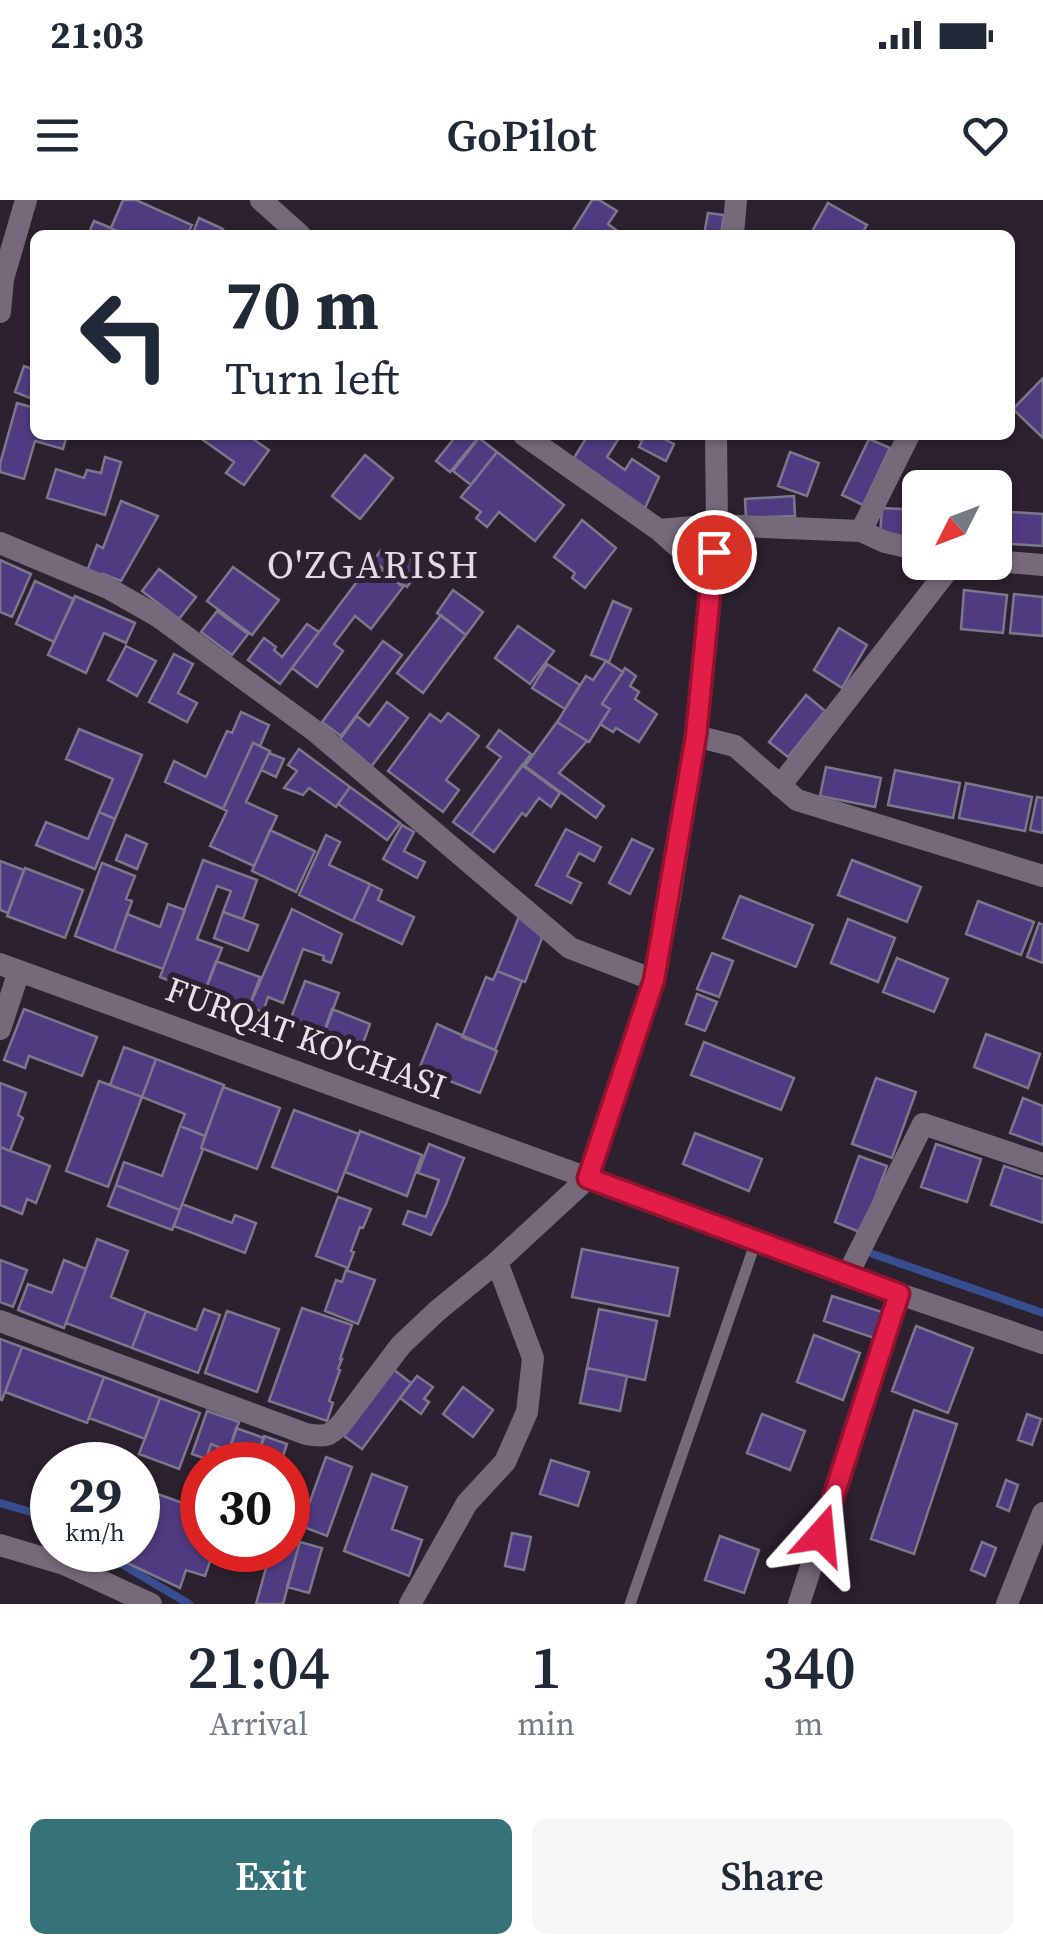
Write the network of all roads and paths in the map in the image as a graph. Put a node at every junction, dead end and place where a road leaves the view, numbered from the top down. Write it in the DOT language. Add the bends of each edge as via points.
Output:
graph roads {
  1 [pos="26,200"];
  2 [pos="262,200"];
  3 [pos="736,200"];
  4 [pos="295,230"];
  5 [pos="733,230"];
  6 [pos="0,312"];
  7 [pos="531,440"];
  8 [pos="716,440"];
  9 [pos="907,440"];
  10 [pos="716,526"];
  11 [pos="658,530"];
  12 [pos="861,531"];
  13 [pos="0,543"];
  14 [pos="902,546"];
  15 [pos="1012,562"];
  16 [pos="1043,565"];
  17 [pos="712,578"];
  18 [pos="940,580"];
  19 [pos="696,736"];
  20 [pos="780,786"];
  21 [pos="1043,876"];
  22 [pos="10,968"];
  23 [pos="654,980"];
  24 [pos="0,1029"];
  25 [pos="1043,1164"];
  26 [pos="588,1178"];
  27 [pos="756,1241"];
  28 [pos="497,1262"];
  29 [pos="847,1276"];
  30 [pos="899,1294"];
  31 [pos="0,1321"];
  32 [pos="1043,1343"];
  33 [pos="1043,1512"];
  34 [pos="0,1545"];
  35 [pos="152,1604"];
  36 [pos="410,1604"];
  37 [pos="630,1604"];
  38 [pos="799,1604"];
  39 [pos="1007,1604"];
  1 -- 6 [label="street"];
  2 -- 4 [label="street"];
  3 -- 5 [label="street"];
  7 -- 11 [label="street"];
  8 -- 10 [label="street"];
  9 -- 12 [label="street"];
  10 -- 11 [label="street"];
  10 -- 12 [label="street"];
  10 -- 17 [label="street"];
  11 -- 17 [label="street"];
  12 -- 14 [label="street"];
  13 -- 23 [label="street" via="159,617 315,731 570,948"];
  15 -- 16 [label="street"];
  17 -- 19 [label="street"];
  18 -- 20 [label="street"];
  19 -- 20 [label="street" via="735,746"];
  19 -- 23 [label="street"];
  20 -- 21 [label="street" via="823,810"];
  22 -- 24 [label="street"];
  22 -- 26 [label="street, FURQAT KO'CHASI"];
  23 -- 26 [label="street"];
  25 -- 29 [label="street" via="923,1124"];
  26 -- 27 [label="street, FURQAT KO'CHASI"];
  26 -- 28 [label="street"];
  27 -- 29 [label="street, FURQAT KO'CHASI"];
  27 -- 37 [label="lane"];
  28 -- 31 [label="street" via="401,1345 324,1437"];
  28 -- 36 [label="street" via="533,1358 527,1412 504,1462 467,1503"];
  29 -- 30 [label="street, FURQAT KO'CHASI"];
  30 -- 32 [label="street, FURQAT KO'CHASI"];
  30 -- 38 [label="street"];
  33 -- 39 [label="street"];
  34 -- 35 [label="street" via="64,1564"];
}
